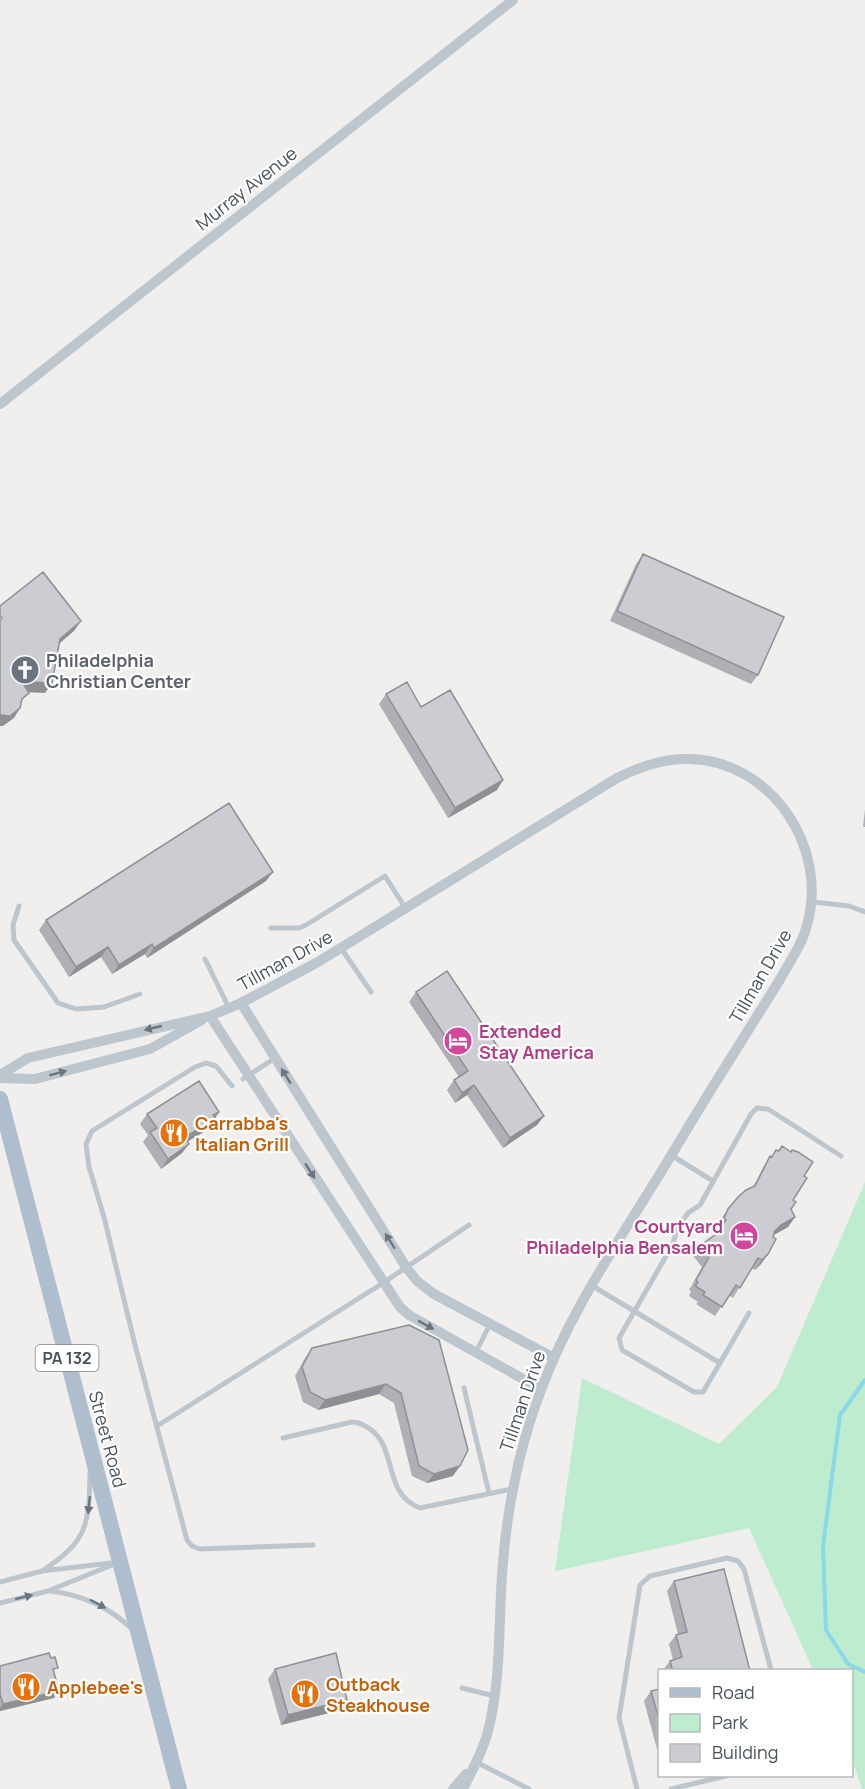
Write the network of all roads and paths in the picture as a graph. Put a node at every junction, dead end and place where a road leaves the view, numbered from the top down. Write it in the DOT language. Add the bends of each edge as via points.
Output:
graph roads {
  1 [pos="513,0"];
  2 [pos="0,404"];
  3 [pos="813,902"];
  4 [pos="19,906"];
  5 [pos="406,909"];
  6 [pos="865,912"];
  7 [pos="271,928"];
  8 [pos="341,948"];
  9 [pos="205,959"];
  10 [pos="371,992"];
  11 [pos="141,994"];
  12 [pos="241,1003"];
  13 [pos="230,1008"];
  14 [pos="210,1016"];
  15 [pos="274,1058"];
  16 [pos="0,1077"];
  17 [pos="246,1078"];
  18 [pos="232,1086"];
  19 [pos="0,1099"];
  20 [pos="671,1155"];
  21 [pos="841,1156"];
  22 [pos="713,1181"];
  23 [pos="469,1225"];
  24 [pos="406,1267"];
  25 [pos="383,1283"];
  26 [pos="591,1285"];
  27 [pos="634,1311"];
  28 [pos="749,1313"];
  29 [pos="490,1324"];
  30 [pos="476,1353"];
  31 [pos="554,1358"];
  32 [pos="720,1363"];
  33 [pos="464,1388"];
  34 [pos="541,1389"];
  35 [pos="157,1426"];
  36 [pos="283,1438"];
  37 [pos="90,1447"];
  38 [pos="512,1489"];
  39 [pos="489,1493"];
  40 [pos="313,1545"];
  41 [pos="120,1562"];
  42 [pos="42,1571"];
  43 [pos="0,1581"];
  44 [pos="48,1591"];
  45 [pos="0,1603"];
  46 [pos="139,1636"];
  47 [pos="770,1669"];
  48 [pos="462,1688"];
  49 [pos="494,1696"];
  50 [pos="476,1762"];
  51 [pos="722,1777"];
  52 [pos="179,1789"];
  53 [pos="453,1789"];
  54 [pos="463,1789"];
  55 [pos="529,1789"];
  56 [pos="637,1789"];
  57 [pos="671,1789"];
  1 -- 2 [label="street, Murray Avenue"];
  3 -- 5 [label="street, Tillman Drive" via="806,847 779,801 741,773 714,763 683,759 661,761 617,778"];
  3 -- 6 [label="lane"];
  3 -- 20 [label="street, Tillman Drive" via="796,952"];
  4 -- 11 [label="lane" via="13,925 14,940 58,1003 76,1009 104,1007"];
  5 -- 7 [label="lane" via="385,876 306,925"];
  5 -- 8 [label="street, Tillman Drive"];
  8 -- 10 [label="lane"];
  8 -- 12 [label="street, Tillman Drive"];
  9 -- 13 [label="lane"];
  12 -- 13 [label="street, Tillman Drive"];
  12 -- 15 [label="street"];
  13 -- 14 [label="street, Tillman Drive"];
  14 -- 16 [label="street, Tillman Drive, one-way" via="28,1058"];
  16 -- 14 [label="street, Tillman Drive, one-way" via="35,1079 150,1049"];
  14 -- 17 [label="street"];
  15 -- 17 [label="lane"];
  24 -- 15 [label="street, one-way"];
  17 -- 25 [label="street, one-way"];
  18 -- 35 [label="lane" via="216,1066 206,1063 92,1131 86,1144 88,1167"];
  19 -- 37 [label="main road, Street Road / PA 132"];
  20 -- 22 [label="lane"];
  20 -- 26 [label="street, Tillman Drive"];
  21 -- 22 [label="lane" via="768,1109 757,1108"];
  22 -- 27 [label="lane" via="699,1204 682,1220 673,1244"];
  23 -- 24 [label="lane"];
  24 -- 25 [label="lane"];
  24 -- 29 [label="street" via="426,1288"];
  25 -- 30 [label="street, one-way" via="409,1315"];
  25 -- 35 [label="lane"];
  26 -- 27 [label="lane"];
  26 -- 31 [label="street, Tillman Drive"];
  27 -- 32 [label="lane"];
  27 -- 32 [label="lane" via="619,1338 622,1350 694,1392 703,1392"];
  28 -- 32 [label="lane"];
  29 -- 30 [label="lane"];
  29 -- 31 [label="street"];
  30 -- 34 [label="street"];
  31 -- 34 [label="street, Tillman Drive"];
  33 -- 39 [label="lane"];
  34 -- 38 [label="street, Tillman Drive"];
  35 -- 40 [label="lane" via="187,1540 192,1546 200,1549"];
  36 -- 39 [label="lane" via="357,1422 379,1435 396,1488 413,1505 429,1507"];
  37 -- 41 [label="main road, Street Road / PA 132"];
  37 -- 42 [label="lane, one-way" via="90,1503 82,1535 61,1558"];
  38 -- 39 [label="lane"];
  38 -- 49 [label="street, Tillman Drive"];
  41 -- 42 [label="lane"];
  41 -- 44 [label="lane"];
  41 -- 46 [label="main road, Street Road / PA 132"];
  42 -- 43 [label="lane"];
  45 -- 44 [label="lane, one-way"];
  44 -- 46 [label="lane, one-way" via="95,1602"];
  46 -- 52 [label="main road, Street Road / PA 132"];
  47 -- 56 [label="lane" via="744,1569 738,1561 727,1558 650,1576 640,1585 619,1718"];
  48 -- 49 [label="lane"];
  49 -- 50 [label="street, Tillman Drive" via="488,1732"];
  50 -- 53 [label="street, Tillman Drive"];
  50 -- 54 [label="street, Tillman Drive"];
  50 -- 55 [label="lane"];
  51 -- 57 [label="lane"];
}
